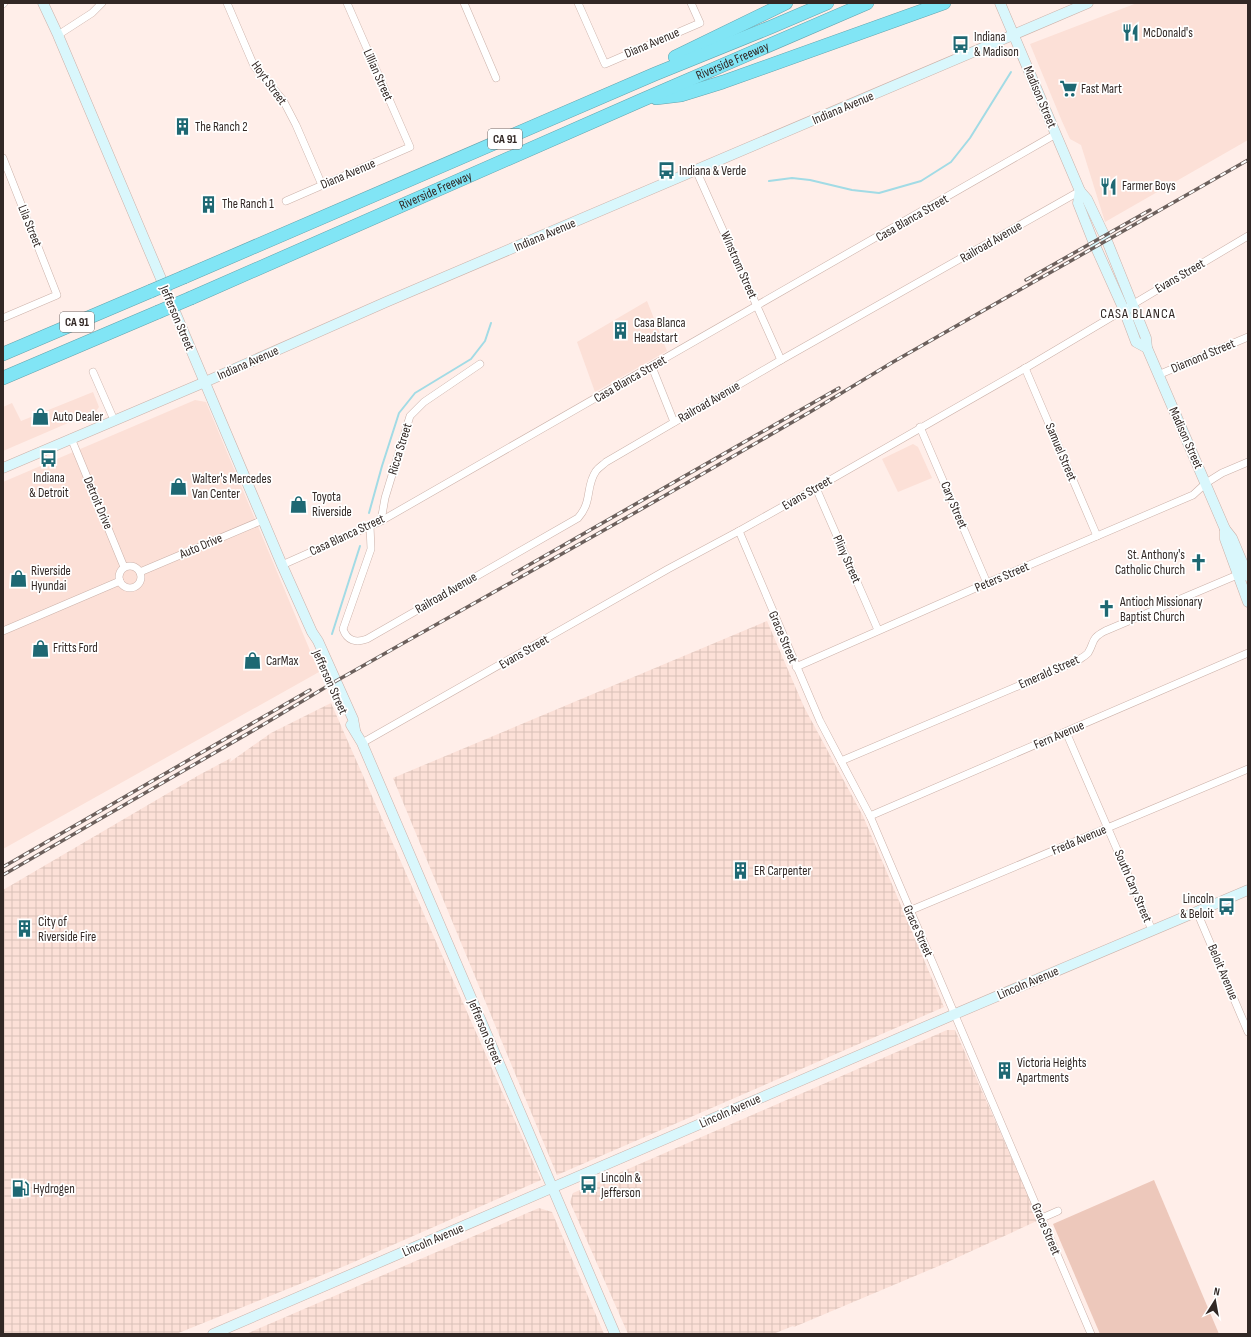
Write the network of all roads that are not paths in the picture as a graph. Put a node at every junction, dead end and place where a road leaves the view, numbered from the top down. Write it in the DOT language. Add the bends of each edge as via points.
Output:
graph roads {
  1 [pos="43,3"];
  2 [pos="102,3"];
  3 [pos="227,3"];
  4 [pos="346,3"];
  5 [pos="464,3"];
  6 [pos="578,3"];
  7 [pos="692,3"];
  8 [pos="786,3"];
  9 [pos="827,3"];
  10 [pos="867,3"];
  11 [pos="944,3"];
  12 [pos="1000,3"];
  13 [pos="1088,3"];
  14 [pos="58,35"];
  15 [pos="1014,35"];
  16 [pos="655,74"];
  17 [pos="496,78"];
  18 [pos="642,100"];
  19 [pos="1056,134"];
  20 [pos="410,147"];
  21 [pos="3,158"];
  22 [pos="696,170"];
  23 [pos="322,185"];
  24 [pos="1080,191"];
  25 [pos="286,201"];
  26 [pos="1248,236"];
  27 [pos="1133,304"];
  28 [pos="757,307"];
  29 [pos="1124,310"];
  30 [pos="3,318"];
  31 [pos="1248,337"];
  32 [pos="1147,348"];
  33 [pos="3,354"];
  34 [pos="781,360"];
  35 [pos="480,364"];
  36 [pos="652,367"];
  37 [pos="1025,368"];
  38 [pos="93,372"];
  39 [pos="1158,375"];
  40 [pos="3,378"];
  41 [pos="205,382"];
  42 [pos="114,420"];
  43 [pos="674,422"];
  44 [pos="920,427"];
  45 [pos="71,438"];
  46 [pos="1248,462"];
  47 [pos="3,468"];
  48 [pos="1206,483"];
  49 [pos="816,488"];
  50 [pos="263,520"];
  51 [pos="380,521"];
  52 [pos="370,526"];
  53 [pos="739,531"];
  54 [pos="1097,536"];
  55 [pos="282,565"];
  56 [pos="124,567"];
  57 [pos="140,572"];
  58 [pos="1244,574"];
  59 [pos="120,581"];
  60 [pos="987,583"];
  61 [pos="1248,602"];
  62 [pos="878,630"];
  63 [pos="3,631"];
  64 [pos="1248,653"];
  65 [pos="796,667"];
  66 [pos="1066,732"];
  67 [pos="362,743"];
  68 [pos="841,761"];
  69 [pos="1248,769"];
  70 [pos="870,816"];
  71 [pos="1108,828"];
  72 [pos="1248,890"];
  73 [pos="910,911"];
  74 [pos="1197,912"];
  75 [pos="1152,930"];
  76 [pos="955,1014"];
  77 [pos="1248,1032"];
  78 [pos="552,1188"];
  79 [pos="1058,1211"];
  80 [pos="1042,1218"];
  81 [pos="213,1334"];
  82 [pos="615,1334"];
  83 [pos="1091,1334"];
  1 -- 14 [label="street, Jefferson Street"];
  2 -- 14 [label="street" via="92,13"];
  3 -- 23 [label="street, Hoyt Street" via="254,66 283,100"];
  4 -- 20 [label="street, Lillian Street"];
  5 -- 17 [label="street"];
  6 -- 7 [label="street, Diana Avenue" via="605,64 700,23"];
  8 -- 16 [label="highway" via="668,60"];
  9 -- 16 [label="highway, Riverside Freeway / CA 91"];
  10 -- 18 [label="highway, Riverside Freeway / CA 91"];
  11 -- 18 [label="highway" via="681,96"];
  12 -- 15 [label="street, Madison Street"];
  13 -- 15 [label="street, Indiana Avenue"];
  14 -- 41 [label="street, Jefferson Street"];
  15 -- 19 [label="street, Madison Street"];
  15 -- 22 [label="street, Indiana Avenue"];
  16 -- 33 [label="highway, Riverside Freeway / CA 91, bridge"];
  18 -- 40 [label="highway, Riverside Freeway / CA 91, bridge"];
  19 -- 24 [label="street, Madison Street"];
  19 -- 28 [label="street, Casa Blanca Street"];
  20 -- 23 [label="street, Diana Avenue"];
  21 -- 30 [label="street, Lila Street" via="57,294"];
  22 -- 28 [label="street, Winstrom Street"];
  22 -- 41 [label="street, Indiana Avenue"];
  23 -- 25 [label="street, Diana Avenue"];
  24 -- 27 [label="street, Madison Street" via="1087,199"];
  24 -- 29 [label="street, Madison Street" via="1078,203"];
  24 -- 34 [label="street, Railroad Avenue"];
  26 -- 27 [label="street, Evans Street"];
  27 -- 29 [label="street, Evans Street"];
  27 -- 32 [label="street, Madison Street" via="1146,338"];
  28 -- 34 [label="street, Winstrom Street"];
  28 -- 36 [label="street, Casa Blanca Street"];
  29 -- 32 [label="street, Madison Street" via="1136,342"];
  29 -- 37 [label="street, Evans Street"];
  31 -- 39 [label="street, Diamond Street"];
  32 -- 39 [label="street, Madison Street"];
  34 -- 43 [label="street, Railroad Avenue"];
  35 -- 51 [label="street, Ricca Street" via="424,402 410,416"];
  36 -- 43 [label="street"];
  36 -- 51 [label="street, Casa Blanca Street"];
  37 -- 44 [label="street, Evans Street"];
  37 -- 54 [label="street, Samuel Street"];
  38 -- 42 [label="street"];
  39 -- 48 [label="street, Madison Street"];
  41 -- 42 [label="street, Indiana Avenue"];
  41 -- 50 [label="street, Jefferson Street"];
  42 -- 45 [label="street, Indiana Avenue"];
  43 -- 52 [label="street, Railroad Avenue" via="597,469 587,503 578,518 358,642 348,638 343,630 371,549"];
  44 -- 49 [label="street, Evans Street"];
  44 -- 60 [label="street, Cary Street"];
  45 -- 47 [label="street, Indiana Avenue"];
  45 -- 56 [label="street, Detroit Drive"];
  46 -- 48 [label="street, Peters Street"];
  48 -- 54 [label="street, Peters Street" via="1193,495"];
  48 -- 58 [label="street, Madison Street" via="1225,529 1225,539"];
  49 -- 53 [label="street, Evans Street"];
  49 -- 62 [label="street, Pliny Street"];
  50 -- 55 [label="street, Jefferson Street"];
  50 -- 57 [label="street, Auto Drive"];
  51 -- 52 [label="street, Casa Blanca Street"];
  52 -- 55 [label="street, Casa Blanca Street"];
  53 -- 65 [label="street, Grace Street"];
  53 -- 67 [label="street, Evans Street" via="668,568"];
  54 -- 60 [label="street, Peters Street"];
  55 -- 67 [label="street, Jefferson Street" via="347,720"];
  56 -- 57 [label="street" via="135,567"];
  56 -- 59 [label="street" via="120,572"];
  57 -- 59 [label="street" via="139,582 134,586 124,586"];
  58 -- 61 [label="street, Madison Street"];
  58 -- 68 [label="street, Emerald Street" via="1101,633 1093,640 1087,654 1077,661"];
  59 -- 63 [label="street"];
  60 -- 62 [label="street, Peters Street"];
  62 -- 65 [label="street, Peters Street"];
  64 -- 66 [label="street, Fern Avenue"];
  65 -- 68 [label="street, Grace Street" via="820,722"];
  66 -- 70 [label="street, Fern Avenue"];
  66 -- 71 [label="street, South Cary Street"];
  67 -- 78 [label="street, Jefferson Street"];
  68 -- 70 [label="street, Grace Street"];
  69 -- 71 [label="street, Freda Avenue"];
  70 -- 73 [label="street, Grace Street"];
  71 -- 73 [label="street, Freda Avenue"];
  71 -- 75 [label="street, South Cary Street"];
  72 -- 74 [label="street, Lincoln Avenue"];
  73 -- 76 [label="street, Grace Street"];
  74 -- 75 [label="street, Lincoln Avenue"];
  74 -- 77 [label="street, Beloit Avenue"];
  75 -- 76 [label="street, Lincoln Avenue"];
  76 -- 78 [label="street, Lincoln Avenue"];
  76 -- 80 [label="street, Grace Street"];
  78 -- 81 [label="street, Lincoln Avenue"];
  78 -- 82 [label="street, Jefferson Street"];
  79 -- 80 [label="street"];
  80 -- 83 [label="street, Grace Street"];
}
